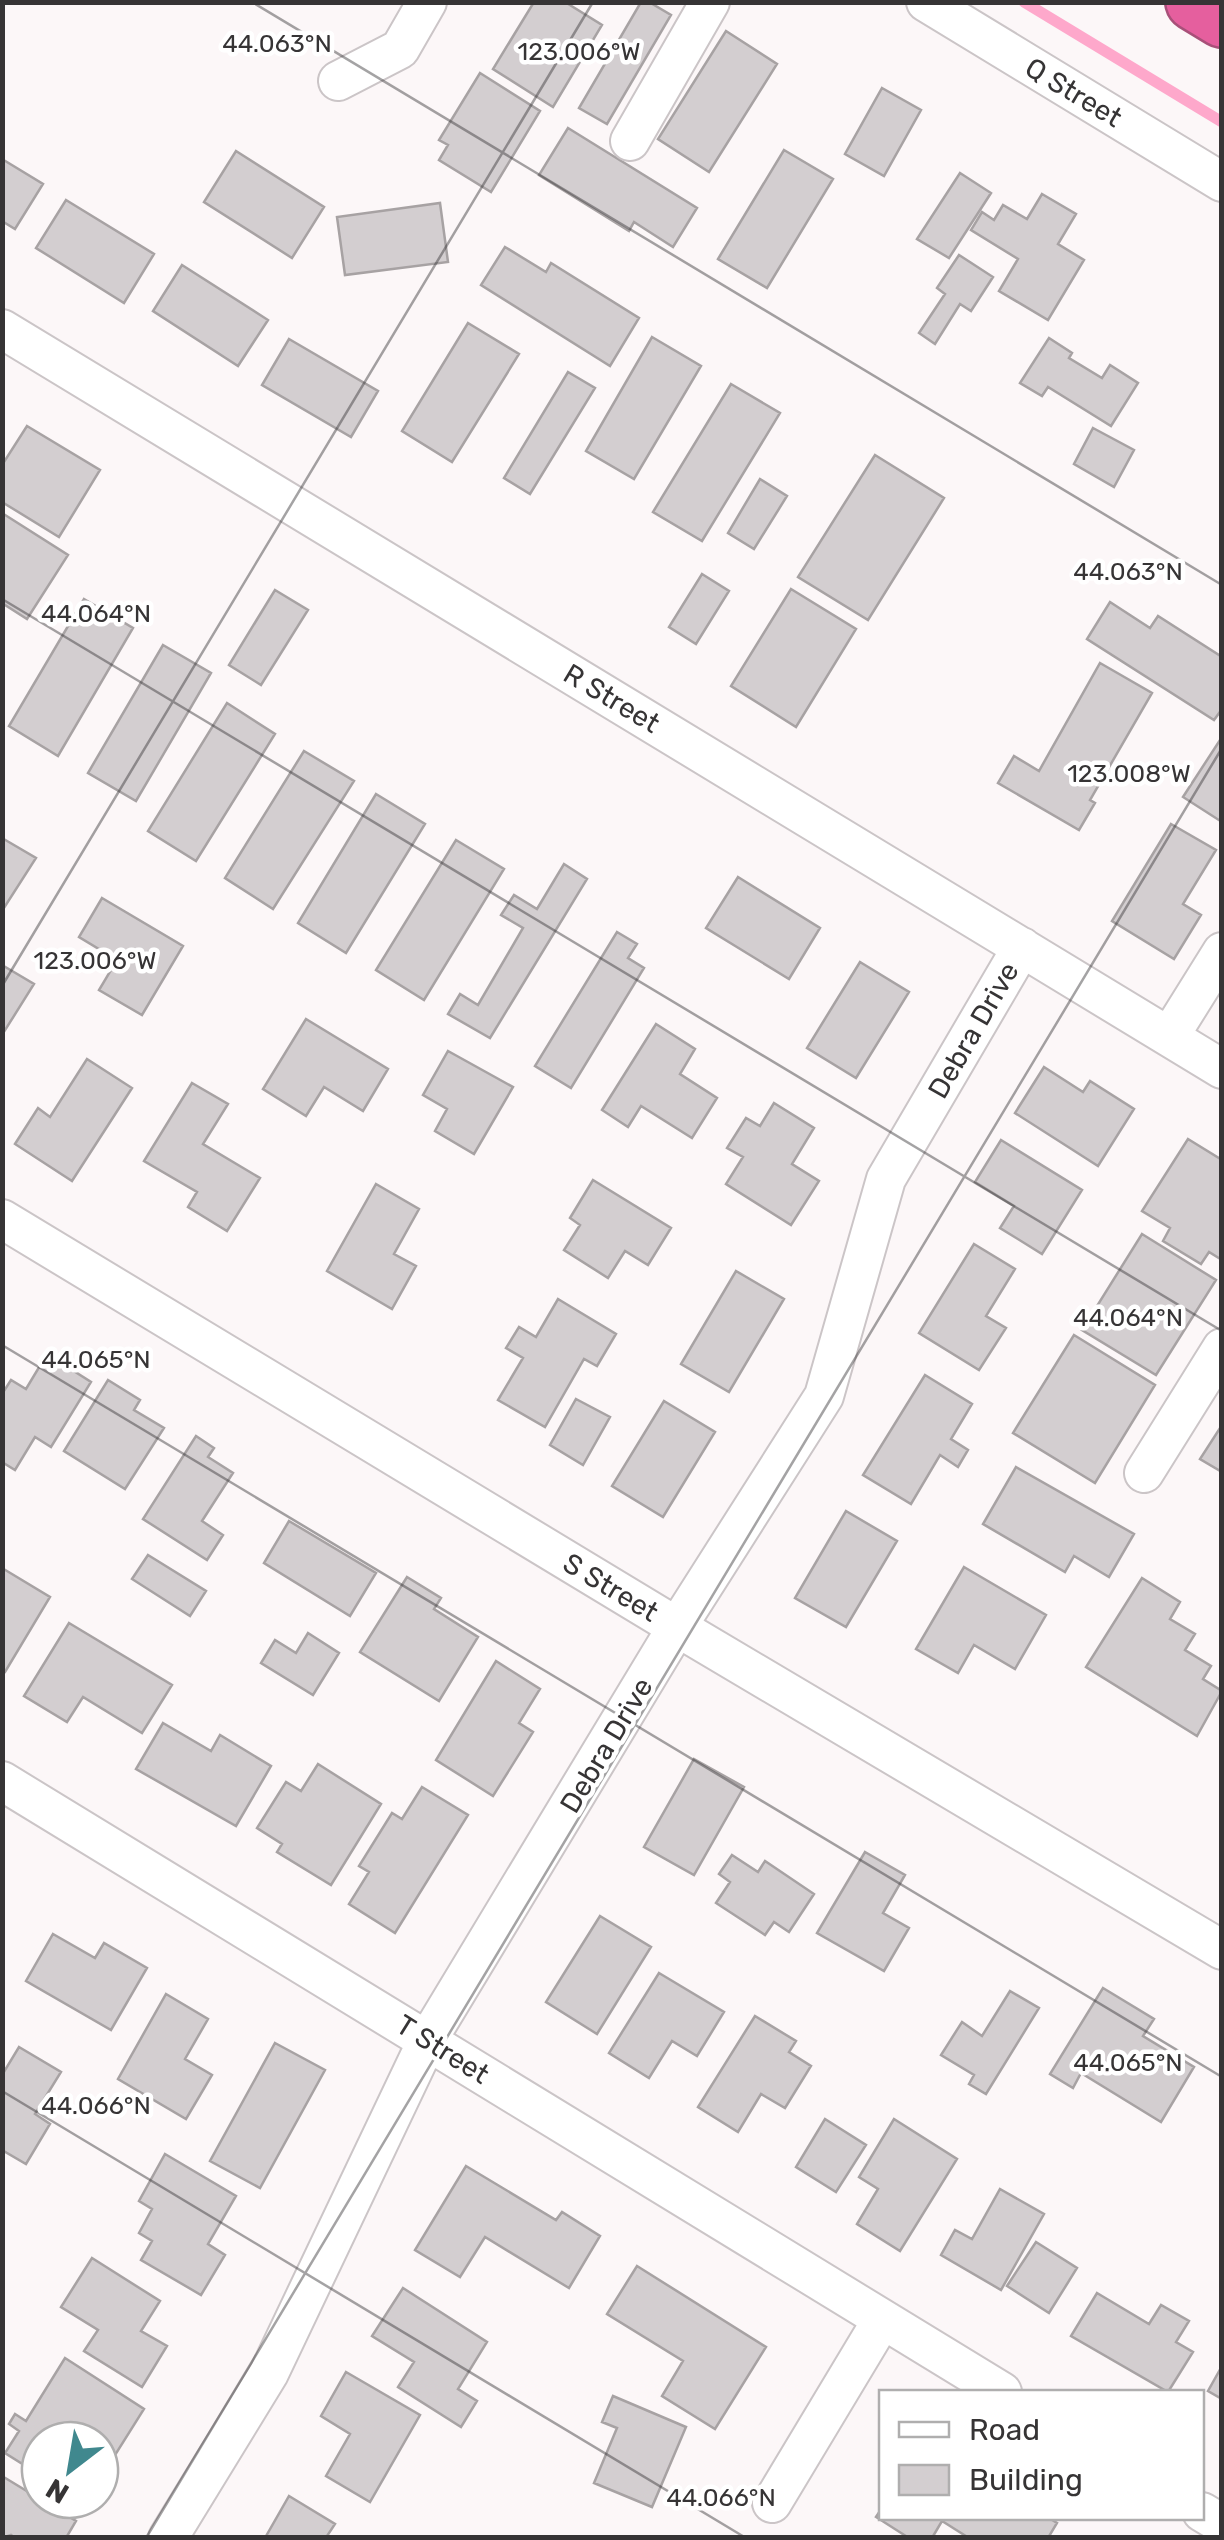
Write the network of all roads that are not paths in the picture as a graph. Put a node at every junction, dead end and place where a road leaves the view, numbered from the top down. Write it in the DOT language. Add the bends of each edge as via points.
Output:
graph roads {
  1 [pos="427,2"];
  2 [pos="710,2"];
  3 [pos="926,2"];
  4 [pos="1194,2"];
  5 [pos="1222,19"];
  6 [pos="338,81"];
  7 [pos="630,141"];
  8 [pos="1222,182"];
  9 [pos="2,329"];
  10 [pos="1022,947"];
  11 [pos="1222,952"];
  12 [pos="1170,1038"];
  13 [pos="1222,1070"];
  14 [pos="2,1219"];
  15 [pos="1222,1348"];
  16 [pos="1144,1473"];
  17 [pos="678,1627"];
  18 [pos="2,1781"];
  19 [pos="1222,1950"];
  20 [pos="428,2039"];
  21 [pos="882,2320"];
  22 [pos="999,2390"];
  23 [pos="772,2503"];
  24 [pos="168,2538"];
  1 -- 6 [label="street" via="400,48"];
  2 -- 7 [label="street"];
  3 -- 8 [label="street, Q Street"];
  4 -- 5 [label="highway"];
  9 -- 10 [label="street, R Street"];
  10 -- 12 [label="street, R Street"];
  10 -- 17 [label="street, Debra Drive" via="886,1179 824,1396"];
  11 -- 12 [label="street"];
  12 -- 13 [label="street, R Street"];
  14 -- 17 [label="street, S Street"];
  15 -- 16 [label="street"];
  17 -- 19 [label="street, S Street"];
  17 -- 20 [label="street, Debra Drive"];
  18 -- 20 [label="street, T Street"];
  20 -- 21 [label="street, T Street"];
  20 -- 24 [label="street, Debra Drive" via="269,2373"];
  21 -- 22 [label="street, T Street"];
  21 -- 23 [label="street"];
}
